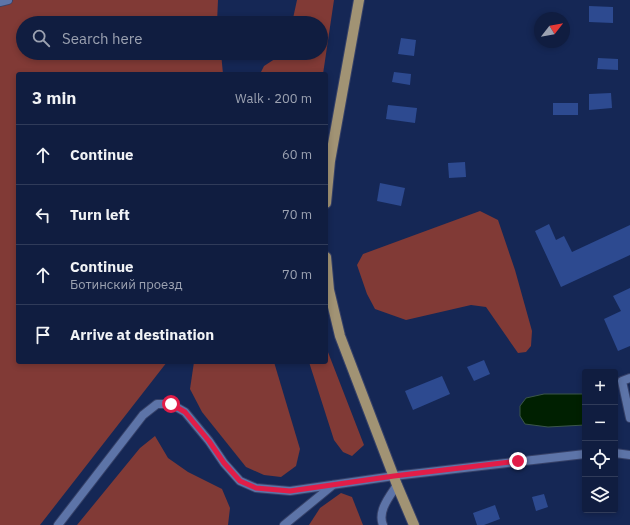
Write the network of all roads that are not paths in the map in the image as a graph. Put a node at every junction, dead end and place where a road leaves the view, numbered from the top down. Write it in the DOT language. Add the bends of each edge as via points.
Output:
graph roads {
  1 [pos="8,0"];
  2 [pos="359,0"];
  3 [pos="0,2"];
  4 [pos="328,182"];
  5 [pos="328,279"];
  6 [pos="630,378"];
  7 [pos="630,418"];
  8 [pos="630,448"];
  9 [pos="618,453"];
  10 [pos="582,454"];
  11 [pos="630,454"];
  12 [pos="395,481"];
  13 [pos="333,484"];
  14 [pos="58,525"];
  15 [pos="284,525"];
  16 [pos="383,525"];
  17 [pos="414,525"];
  1 -- 3 [label="lane"];
  2 -- 4 [label="main road"];
  5 -- 12 [label="main road" via="340,336"];
  6 -- 7 [label="lane" via="622,381"];
  8 -- 11 [label="lane"];
  9 -- 11 [label="lane"];
  10 -- 12 [label="lane"];
  12 -- 13 [label="lane"];
  12 -- 16 [label="lane" via="384,505 381,521"];
  12 -- 17 [label="main road"];
  13 -- 14 [label="lane" via="290,491 256,488 240,481 185,412 171,404 157,404 143,415"];
  13 -- 15 [label="lane"];
}
